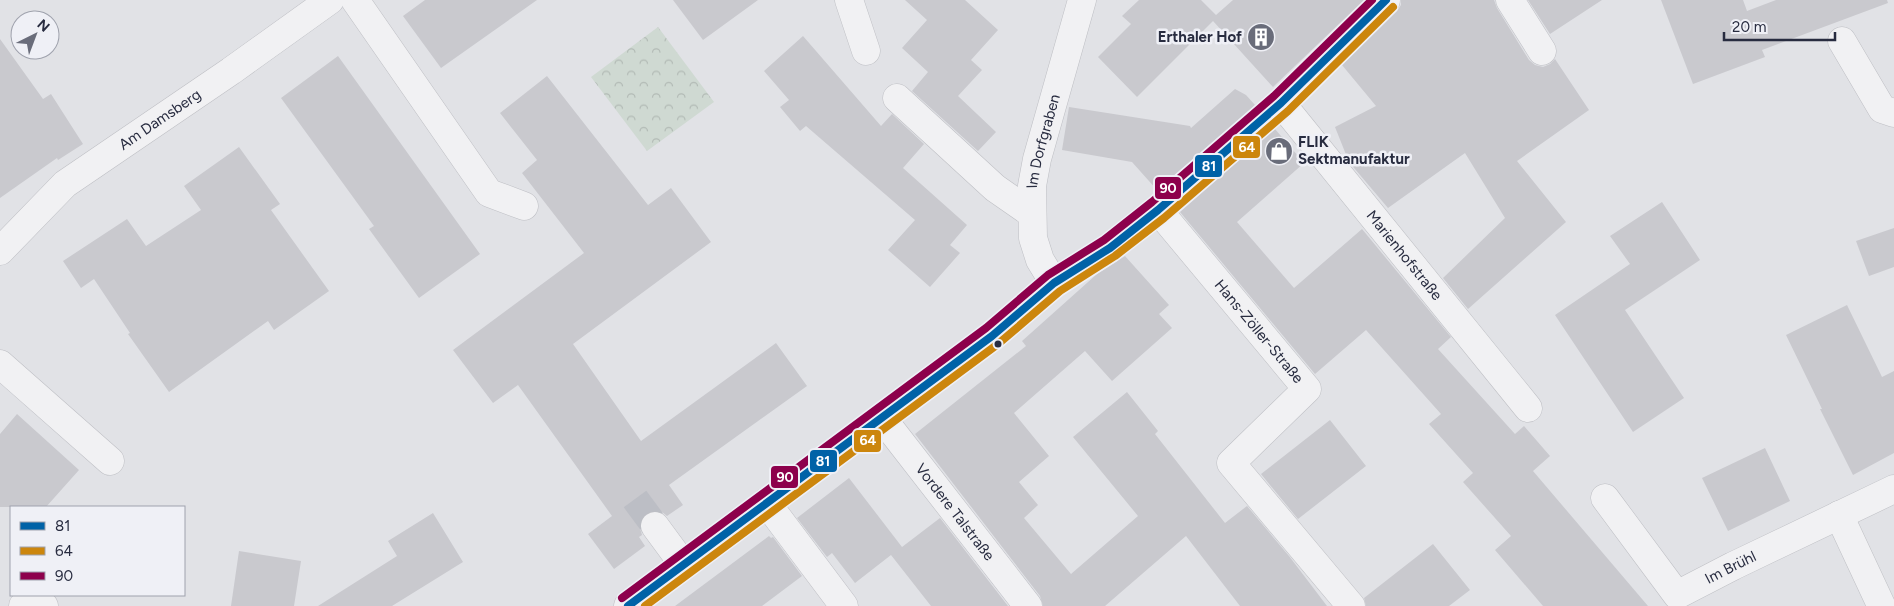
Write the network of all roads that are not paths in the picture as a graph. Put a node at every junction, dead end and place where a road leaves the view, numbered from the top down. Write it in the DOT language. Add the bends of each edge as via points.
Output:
graph roads {
  1 [pos="330,0"];
  2 [pos="355,0"];
  3 [pos="848,0"];
  4 [pos="1082,0"];
  5 [pos="1386,0"];
  6 [pos="1510,0"];
  7 [pos="1842,41"];
  8 [pos="866,51"];
  9 [pos="1542,51"];
  10 [pos="897,98"];
  11 [pos="1281,103"];
  12 [pos="1894,114"];
  13 [pos="524,206"];
  14 [pos="1158,210"];
  15 [pos="1031,213"];
  16 [pos="0,251"];
  17 [pos="1054,284"];
  18 [pos="0,364"];
  19 [pos="1528,408"];
  20 [pos="882,418"];
  21 [pos="110,461"];
  22 [pos="1894,489"];
  23 [pos="1605,498"];
  24 [pos="766,502"];
  25 [pos="1839,515"];
  26 [pos="655,526"];
  27 [pos="683,564"];
  28 [pos="645,601"];
  29 [pos="1881,605"];
  30 [pos="23,606"];
  31 [pos="44,606"];
  32 [pos="844,606"];
  33 [pos="1028,606"];
  34 [pos="1352,606"];
  1 -- 16 [label="street, Am Damsberg" via="65,184"];
  2 -- 13 [label="street" via="489,193"];
  3 -- 8 [label="street"];
  4 -- 15 [label="street, Im Dorfgraben" via="1037,159"];
  5 -- 11 [label="street"];
  6 -- 9 [label="street"];
  7 -- 12 [label="street" via="1882,109"];
  10 -- 15 [label="street" via="995,188"];
  11 -- 14 [label="street"];
  11 -- 19 [label="street, Marienhofstraße"];
  14 -- 17 [label="street" via="1110,248"];
  14 -- 34 [label="street, Hans-Zöller-Straße" via="1307,389 1231,463"];
  15 -- 17 [label="street, Im Dorfgraben" via="1033,238 1040,260"];
  17 -- 20 [label="street" via="992,336"];
  18 -- 21 [label="street"];
  20 -- 24 [label="street"];
  20 -- 33 [label="street, Vordere Talstraße"];
  22 -- 25 [label="street, Im Brühl"];
  23 -- 25 [label="street, Im Brühl" via="1677,595"];
  24 -- 27 [label="street"];
  24 -- 32 [label="street"];
  25 -- 29 [label="street"];
  26 -- 27 [label="street"];
  27 -- 28 [label="street"];
  30 -- 31 [label="street" via="33,597"];
}
